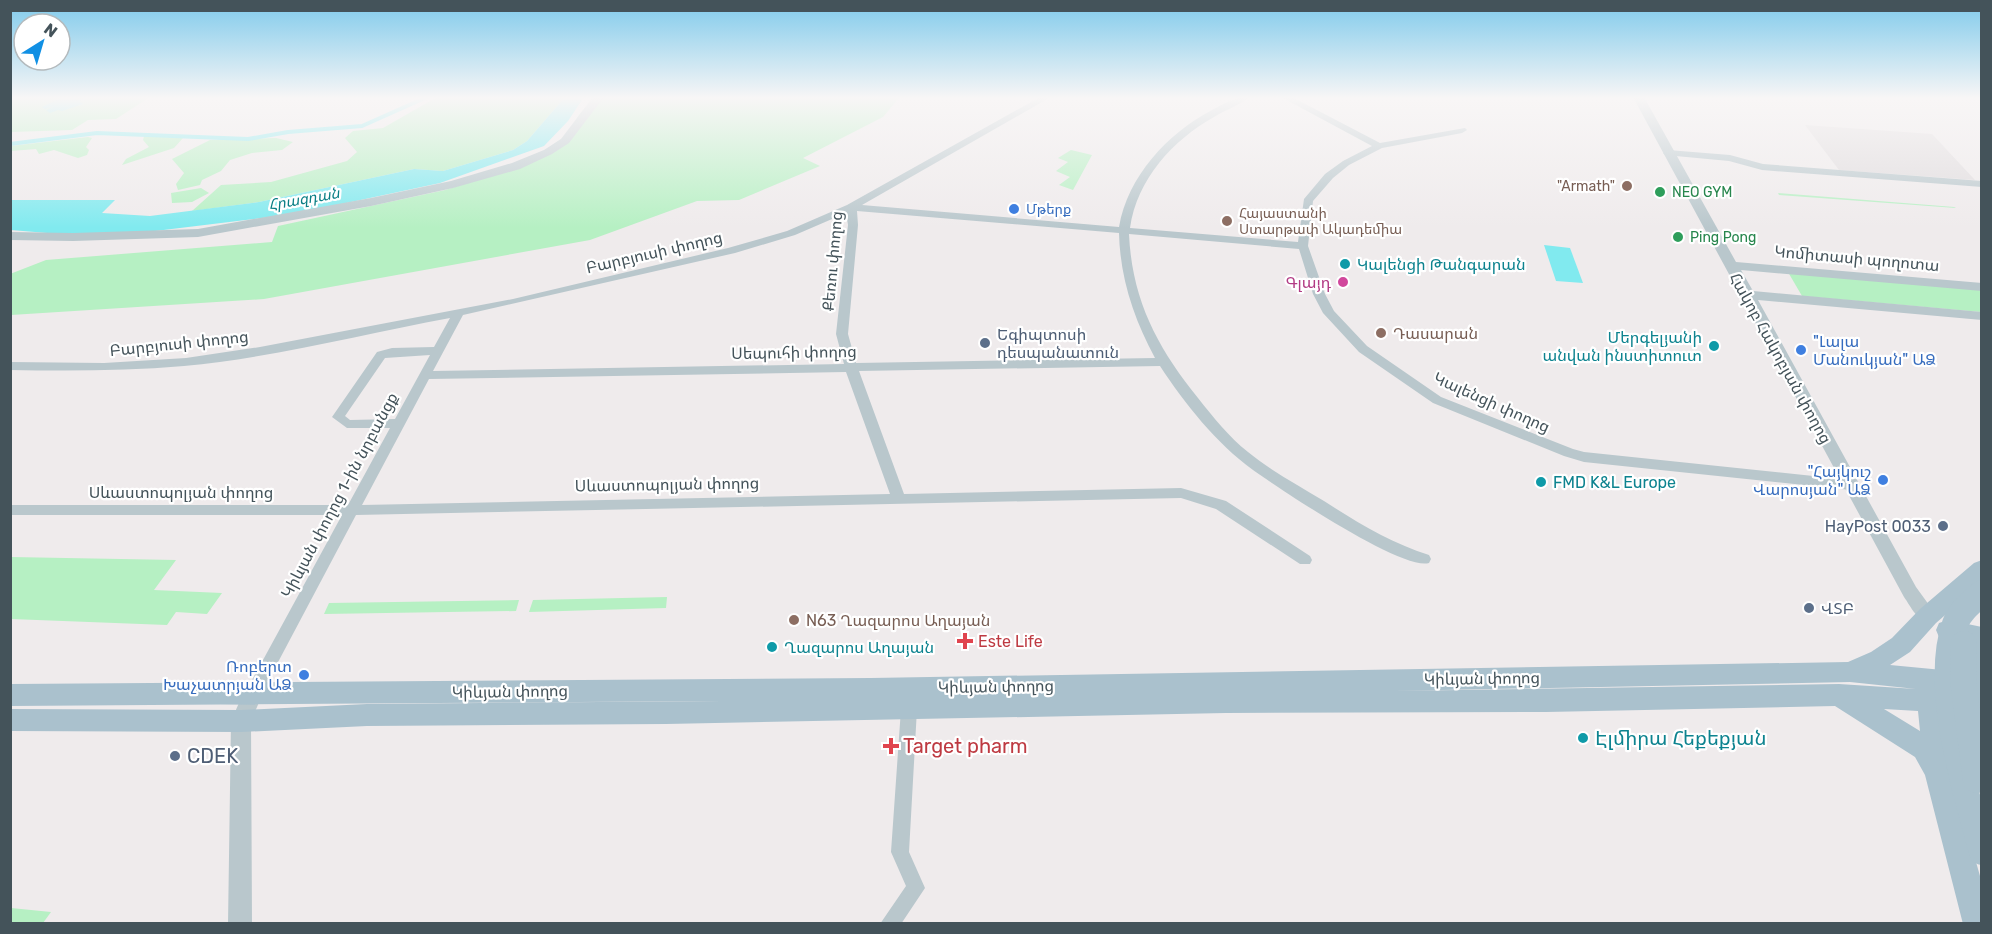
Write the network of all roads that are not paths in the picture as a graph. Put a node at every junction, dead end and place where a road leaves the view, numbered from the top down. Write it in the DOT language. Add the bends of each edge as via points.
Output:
graph roads {
  1 [pos="565,141"];
  2 [pos="969,141"];
  3 [pos="1173,141"];
  4 [pos="1369,141"];
  5 [pos="1407,141"];
  6 [pos="1661,141"];
  7 [pos="1379,146"];
  8 [pos="1668,153"];
  9 [pos="1982,184"];
  10 [pos="851,207"];
  11 [pos="1124,231"];
  12 [pos="10,236"];
  13 [pos="1303,246"];
  14 [pos="1730,265"];
  15 [pos="1982,286"];
  16 [pos="1747,295"];
  17 [pos="458,314"];
  18 [pos="1982,316"];
  19 [pos="438,351"];
  20 [pos="1164,362"];
  21 [pos="10,366"];
  22 [pos="853,368"];
  23 [pos="425,375"];
  24 [pos="398,423"];
  25 [pos="1851,484"];
  26 [pos="898,497"];
  27 [pos="10,510"];
  28 [pos="351,510"];
  29 [pos="1424,559"];
  30 [pos="1305,560"];
  31 [pos="1982,569"];
  32 [pos="1982,592"];
  33 [pos="1982,607"];
  34 [pos="1928,616"];
  35 [pos="1981,636"];
  36 [pos="1982,665"];
  37 [pos="1850,672"];
  38 [pos="1982,684"];
  39 [pos="1423,690"];
  40 [pos="253,693"];
  41 [pos="10,695"];
  42 [pos="1839,695"];
  43 [pos="1951,698"];
  44 [pos="730,701"];
  45 [pos="909,709"];
  46 [pos="10,720"];
  47 [pos="241,721"];
  48 [pos="1937,771"];
  49 [pos="1982,773"];
  50 [pos="1982,811"];
  51 [pos="1982,852"];
  52 [pos="240,924"];
  53 [pos="889,924"];
  54 [pos="1978,924"];
  1 -- 12 [label="street" via="516,166 453,184 198,233"];
  2 -- 10 [label="street, Քեռու փողոց"];
  3 -- 11 [label="street" via="1143,177"];
  4 -- 7 [label="street"];
  5 -- 7 [label="street, Կալենցի փողոց"];
  6 -- 8 [label="street, Հակոբ Հակոբյան փողոց"];
  7 -- 13 [label="street, Կալենցի փողոց" via="1329,176 1308,201"];
  8 -- 9 [label="street" via="1730,158 1752,165"];
  8 -- 14 [label="street, Հակոբ Հակոբյան փողոց"];
  10 -- 11 [label="street, Բարբյուսի փողոց"];
  10 -- 17 [label="street, Բարբյուսի փողոց" via="791,233 731,250"];
  10 -- 22 [label="street, Քեռու փողոց" via="853,225 842,334"];
  11 -- 13 [label="street, Բարբյուսի փողոց"];
  11 -- 20 [label="street" via="1129,274 1144,321"];
  13 -- 25 [label="street, Կալենցի փողոց" via="1329,313 1363,350 1437,400 1584,457"];
  14 -- 15 [label="street, Կոմիտասի պողոտա"];
  14 -- 16 [label="street, Հակոբ Հակոբյան փողոց"];
  16 -- 18 [label="street"];
  16 -- 25 [label="street, Հակոբ Հակոբյան փողոց"];
  17 -- 19 [label="street, Կիևյան փողոց 1-ին նրբանցք"];
  17 -- 21 [label="street, Բարբյուսի փողոց" via="186,362 104,367"];
  19 -- 23 [label="street, Կիևյան փողոց 1-ին նրբանցք"];
  19 -- 24 [label="street" via="381,354 338,417 347,424"];
  20 -- 22 [label="street, Սեպուհի փողոց"];
  20 -- 29 [label="street" via="1207,418 1249,460 1352,527 1398,551"];
  22 -- 23 [label="street, Սեպուհի փողոց"];
  22 -- 26 [label="street, Քեռու փողոց"];
  23 -- 24 [label="street, Կիևյան փողոց 1-ին նրբանցք"];
  24 -- 28 [label="street, Կիևյան փողոց 1-ին նրբանցք"];
  25 -- 34 [label="street, Հակոբ Հակոբյան փողոց" via="1910,592"];
  26 -- 28 [label="street, Սևաստոպոլյան փողոց"];
  26 -- 30 [label="street, Սևաստոպոլյան փողոց" via="1182,493 1221,504"];
  27 -- 28 [label="street, Սևաստոպոլյան փողոց"];
  28 -- 40 [label="street, Կիևյան փողոց 1-ին նրբանցք"];
  31 -- 34 [label="main road"];
  32 -- 43 [label="main road, bridge" via="1953,626 1948,675"];
  33 -- 43 [label="main road, bridge" via="1965,633 1963,664"];
  34 -- 35 [label="main road" via="1948,630"];
  34 -- 37 [label="main road" via="1901,645"];
  35 -- 36 [label="main road"];
  37 -- 39 [label="main road, Կիևյան փողոց"];
  37 -- 43 [label="main road, Կիևյան փողոց"];
  38 -- 43 [label="main road, Կիևյան փողոց"];
  39 -- 42 [label="main road, Կիևյան փողոց"];
  39 -- 44 [label="main road, Կիևյան փողոց"];
  39 -- 45 [label="main road, Կիևյան փողոց"];
  40 -- 41 [label="main road, Կիևյան փողոց"];
  40 -- 44 [label="main road, Կիևյան փողոց"];
  40 -- 47 [label="street"];
  42 -- 43 [label="main road, Կիևյան փողոց"];
  42 -- 48 [label="main road" via="1924,749"];
  43 -- 48 [label="main road"];
  43 -- 50 [label="main road, bridge"];
  43 -- 51 [label="main road, bridge" via="1961,772"];
  44 -- 45 [label="main road, Կիևյան փողոց"];
  44 -- 47 [label="main road, Կիևյան փողոց"];
  45 -- 53 [label="street" via="900,852 916,888"];
  46 -- 47 [label="main road, Կիևյան փողոց"];
  47 -- 52 [label="street"];
  48 -- 49 [label="main road" via="1955,763"];
  48 -- 54 [label="main road"];
}
